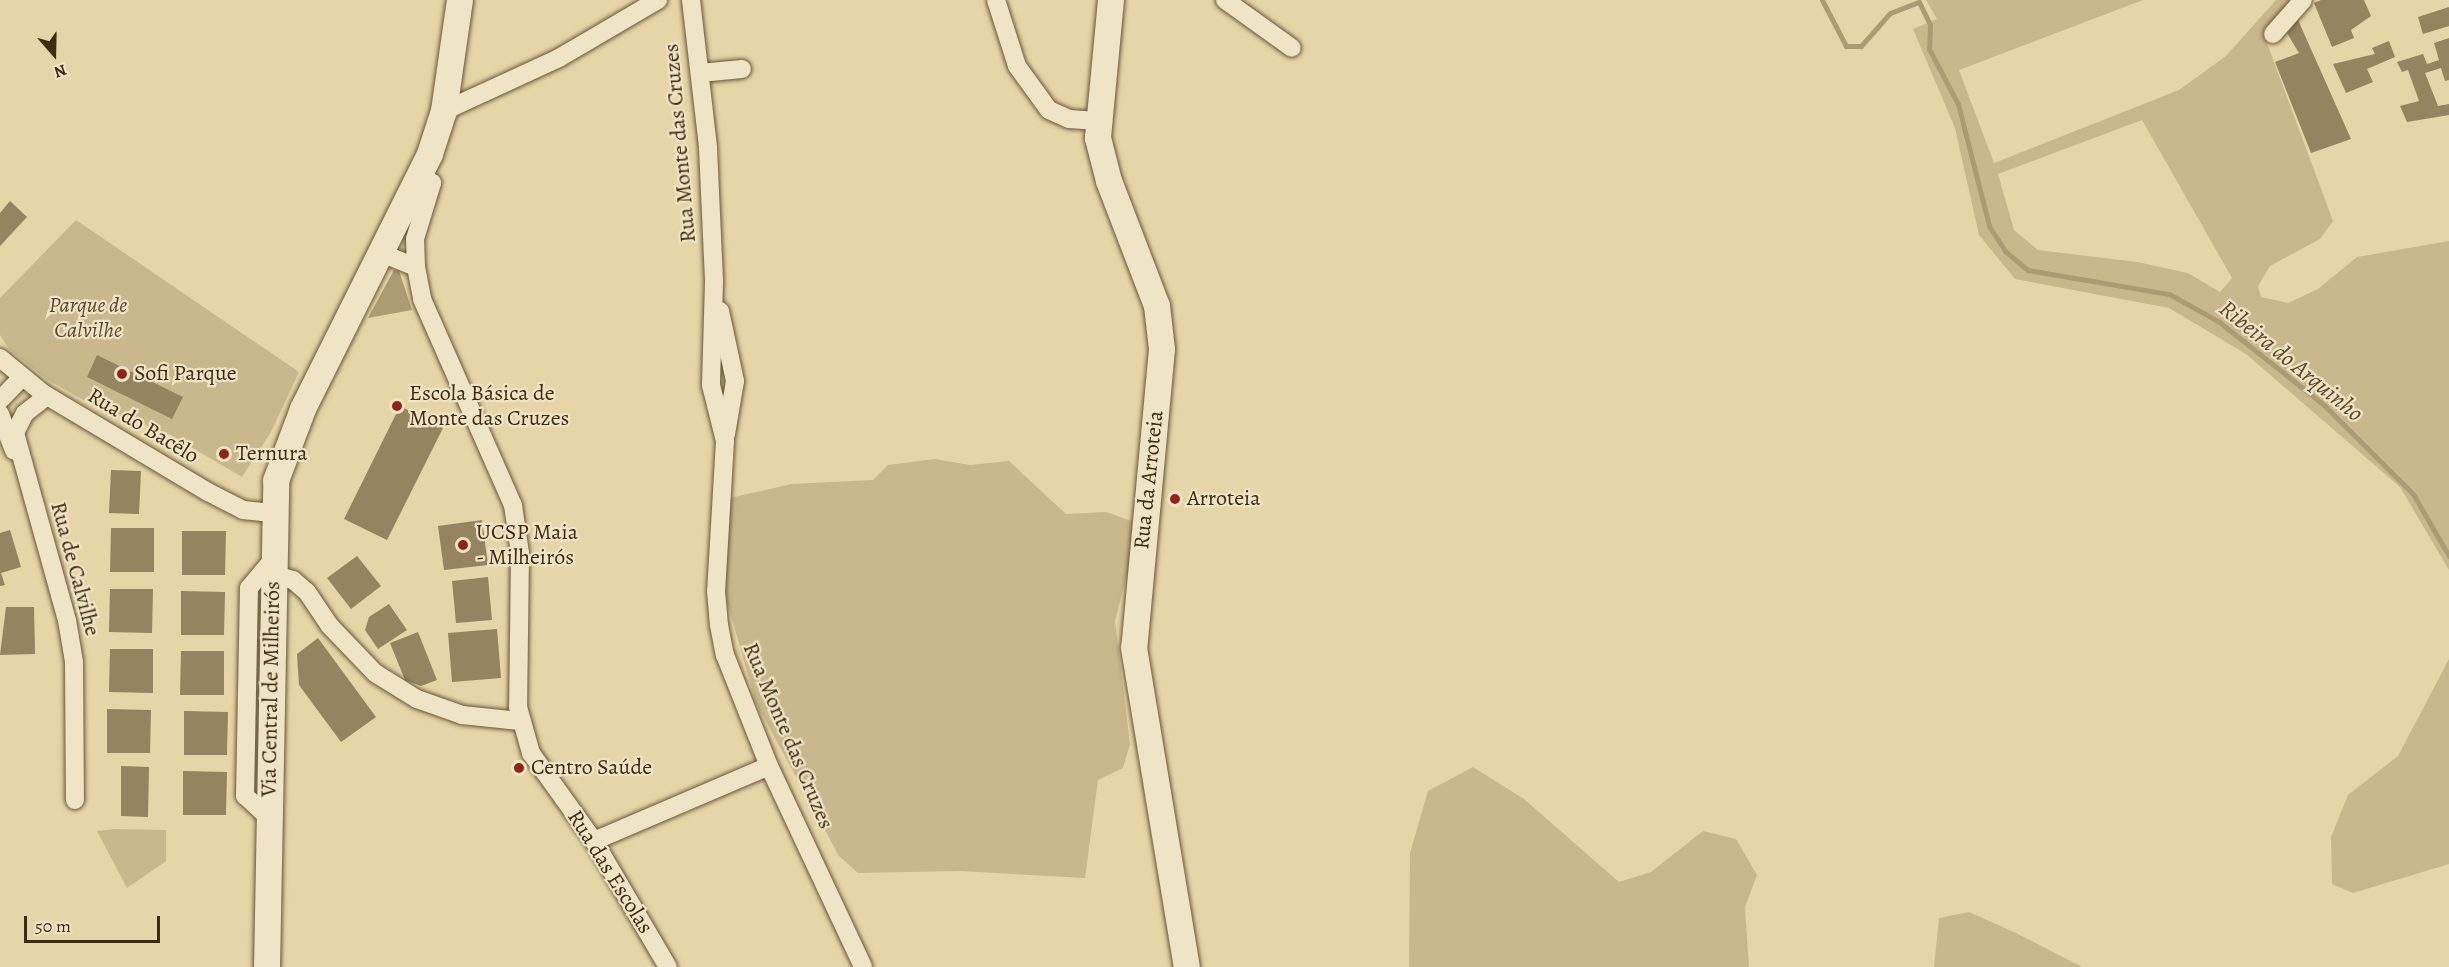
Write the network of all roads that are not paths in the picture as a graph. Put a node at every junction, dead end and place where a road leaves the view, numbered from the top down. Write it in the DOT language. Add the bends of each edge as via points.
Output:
graph roads {
  1 [pos="460,0"];
  2 [pos="658,0"];
  3 [pos="692,0"];
  4 [pos="996,0"];
  5 [pos="1112,0"];
  6 [pos="1225,0"];
  7 [pos="2303,0"];
  8 [pos="2273,34"];
  9 [pos="1292,48"];
  10 [pos="742,69"];
  11 [pos="700,73"];
  12 [pos="444,111"];
  13 [pos="1098,121"];
  14 [pos="418,179"];
  15 [pos="381,253"];
  16 [pos="416,267"];
  17 [pos="0,358"];
  18 [pos="21,378"];
  19 [pos="47,396"];
  20 [pos="0,400"];
  21 [pos="0,414"];
  22 [pos="19,459"];
  23 [pos="272,513"];
  24 [pos="272,567"];
  25 [pos="520,721"];
  26 [pos="769,766"];
  27 [pos="75,800"];
  28 [pos="594,841"];
  29 [pos="267,967"];
  30 [pos="668,967"];
  31 [pos="863,967"];
  32 [pos="1186,967"];
  1 -- 12 [label="street"];
  2 -- 12 [label="street" via="559,58"];
  3 -- 11 [label="street, Rua Monte das Cruzes"];
  4 -- 13 [label="street" via="1017,66 1049,110 1069,119"];
  5 -- 13 [label="street, Rua da Arroteia"];
  6 -- 9 [label="street"];
  7 -- 8 [label="street"];
  10 -- 11 [label="street"];
  11 -- 26 [label="street, Rua Monte das Cruzes" via="714,282 711,386 725,441 716,591 719,625 725,655"];
  12 -- 14 [label="street"];
  13 -- 32 [label="street, Rua da Arroteia" via="1109,181 1162,330 1134,648"];
  14 -- 15 [label="street"];
  14 -- 16 [label="street, Rua das Escolas" via="432,183 416,239"];
  15 -- 16 [label="street"];
  15 -- 23 [label="street, Via Central de Milheirós" via="284,450"];
  16 -- 25 [label="street, Rua das Escolas" via="422,299 513,505 520,553"];
  17 -- 18 [label="street, Rua do Bacêlo"];
  18 -- 19 [label="street, Rua do Bacêlo"];
  18 -- 20 [label="street"];
  19 -- 22 [label="street, Rua de Calvilhe" via="25,413 15,433"];
  19 -- 23 [label="street, Rua do Bacêlo" via="208,492 243,510"];
  21 -- 22 [label="street, Rua de Calvilhe"];
  22 -- 27 [label="street, Rua de Calvilhe" via="67,620 74,662"];
  23 -- 24 [label="street, Via Central de Milheirós"];
  24 -- 25 [label="street" via="307,592 329,625 383,678 417,699 462,715"];
  24 -- 29 [label="street, Via Central de Milheirós"];
  25 -- 28 [label="street, Rua das Escolas" via="531,753"];
  26 -- 28 [label="street"];
  26 -- 31 [label="street, Rua Monte das Cruzes"];
  28 -- 30 [label="street, Rua das Escolas"];
}
